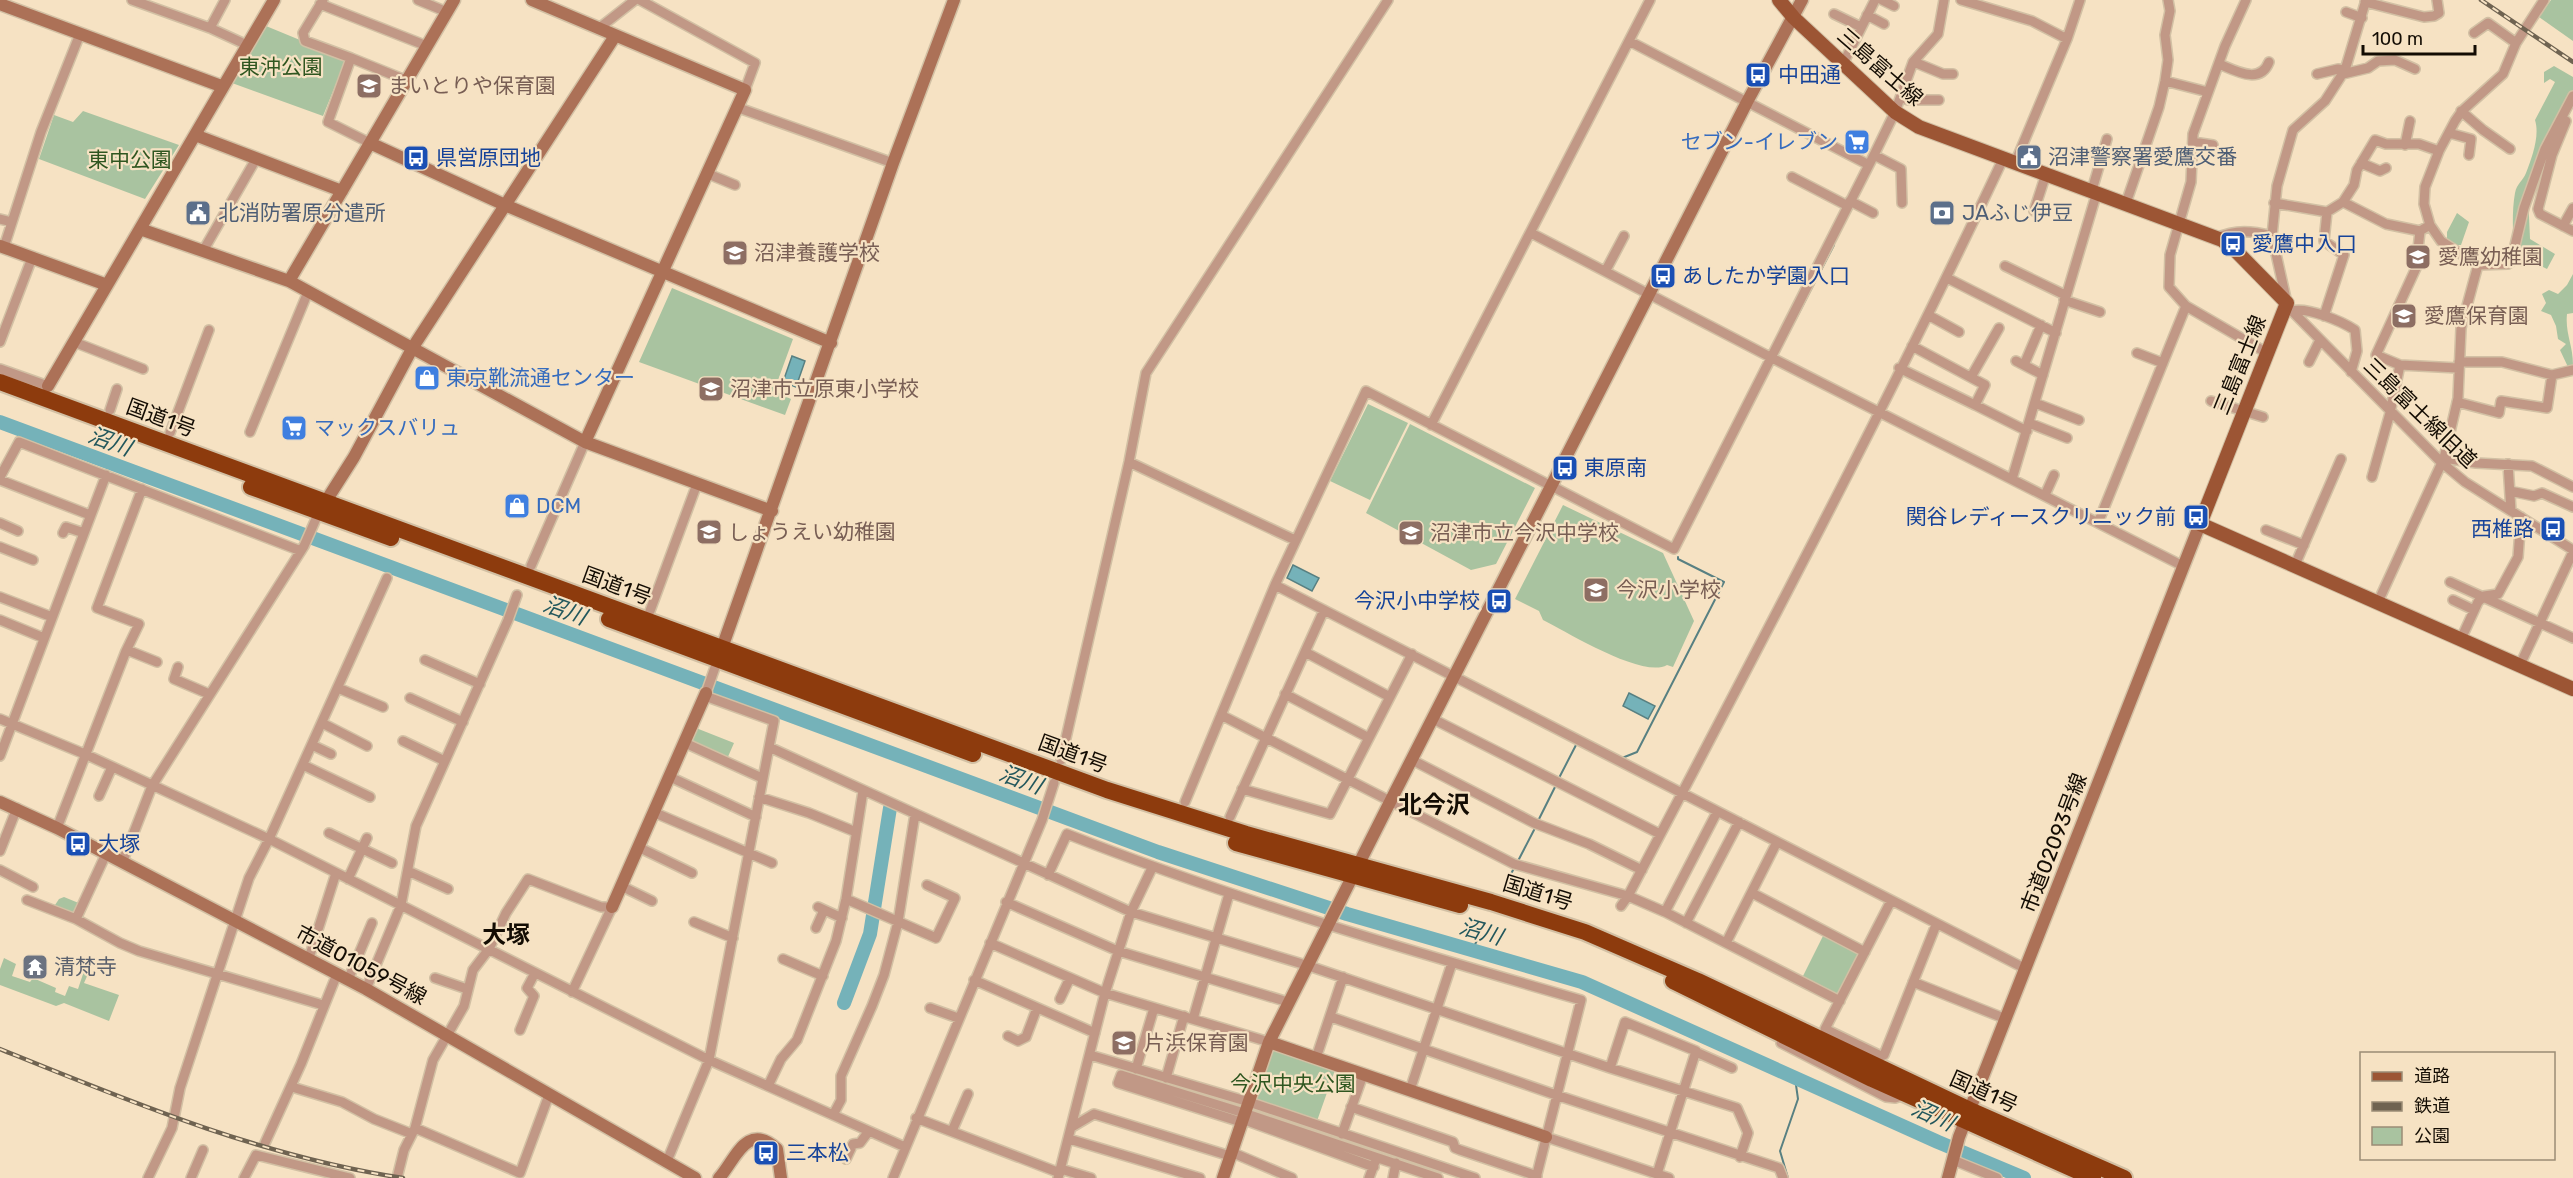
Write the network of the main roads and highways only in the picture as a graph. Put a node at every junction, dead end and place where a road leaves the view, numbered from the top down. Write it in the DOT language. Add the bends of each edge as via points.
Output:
graph roads {
  1 [pos="1779,0"];
  2 [pos="0,382"];
  3 [pos="0,394"];
  4 [pos="322,507"];
  5 [pos="720,654"];
  6 [pos="2573,689"];
  7 [pos="1354,871"];
  8 [pos="1965,1123"];
  9 [pos="2093,1178"];
  10 [pos="2124,1178"];
  1 -- 6 [label="main road, 三島富士線" via="1895,112 1919,127 2217,238 2236,250 2289,307 2267,352 2200,524"];
  2 -- 4 [label="highway, 国道1号"];
  3 -- 4 [label="highway, 国道1号"];
  4 -- 5 [label="highway, 国道1号"];
  5 -- 7 [label="highway, 国道1号" via="1107,790"];
  5 -- 7 [label="highway, 国道1号" via="1052,791"];
  7 -- 8 [label="highway, 国道1号" via="1593,946"];
  7 -- 8 [label="highway, 国道1号" via="1527,912 1616,944"];
  8 -- 9 [label="highway, 国道1号"];
  8 -- 10 [label="highway, 国道1号"];
}
